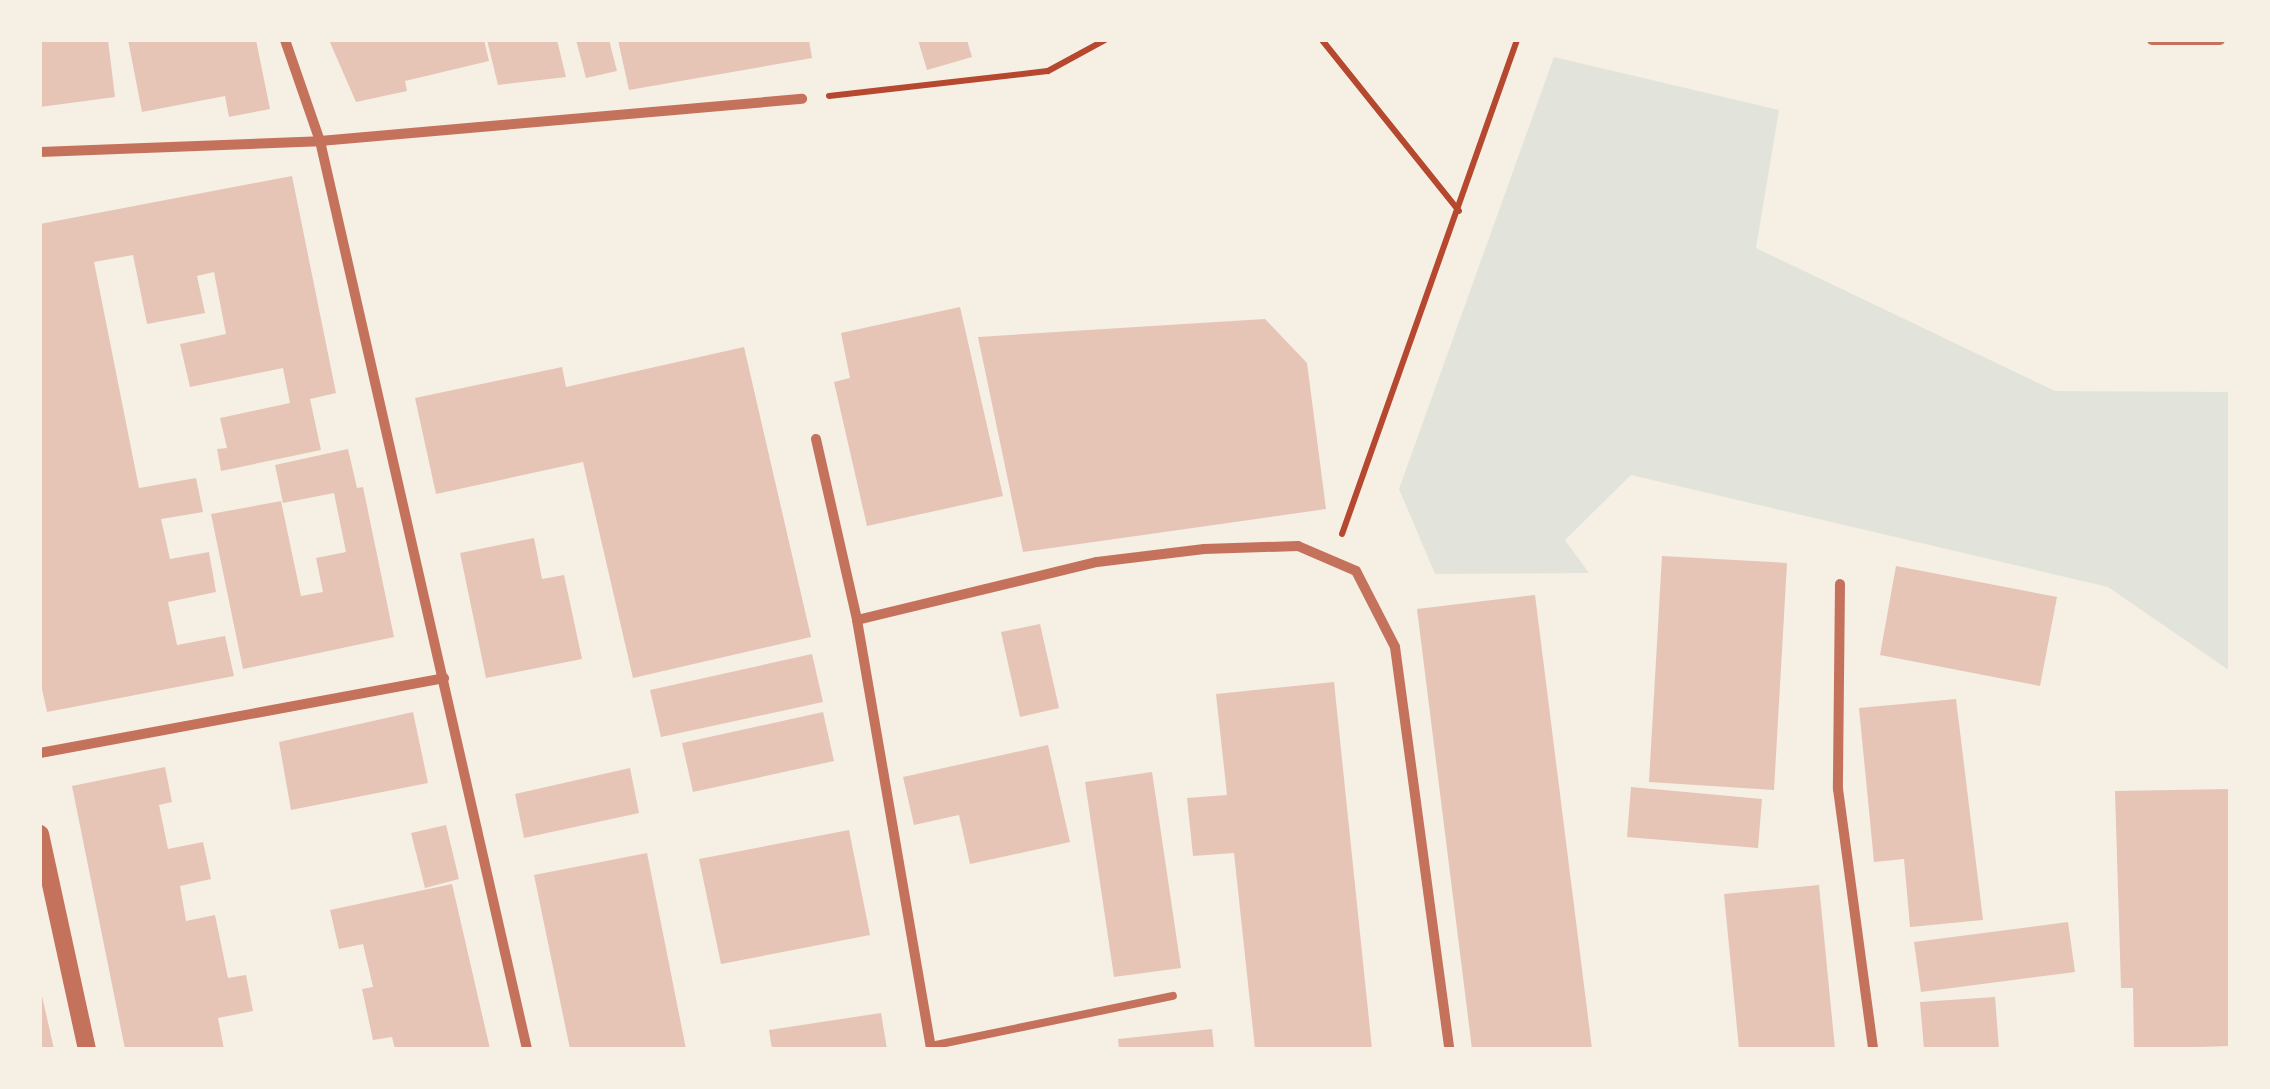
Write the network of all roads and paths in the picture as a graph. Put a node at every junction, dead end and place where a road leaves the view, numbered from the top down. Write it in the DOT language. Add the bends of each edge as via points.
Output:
graph roads {
  1 [pos="284,40"];
  2 [pos="1104,40"];
  3 [pos="1322,40"];
  4 [pos="1517,40"];
  5 [pos="2152,40"];
  6 [pos="2220,40"];
  7 [pos="802,100"];
  8 [pos="320,141"];
  9 [pos="40,152"];
  10 [pos="1460,212"];
  11 [pos="816,439"];
  12 [pos="1332,558"];
  13 [pos="1840,584"];
  14 [pos="857,620"];
  15 [pos="444,678"];
  16 [pos="40,753"];
  17 [pos="40,834"];
  18 [pos="1173,996"];
  19 [pos="931,1048"];
  20 [pos="87,1049"];
  21 [pos="527,1049"];
  22 [pos="1449,1049"];
  23 [pos="1873,1049"];
  1 -- 8 [label="street"];
  2 -- 7 [label="path" via="1048,71"];
  3 -- 10 [label="path"];
  4 -- 10 [label="path"];
  5 -- 6 [label="street"];
  7 -- 8 [label="street"];
  8 -- 9 [label="street"];
  8 -- 15 [label="street"];
  10 -- 12 [label="path"];
  11 -- 14 [label="street"];
  12 -- 14 [label="street" via="1320,550 1279,547 1097,562"];
  12 -- 22 [label="street" via="1356,572 1395,647"];
  13 -- 23 [label="street" via="1838,789"];
  14 -- 19 [label="street"];
  15 -- 16 [label="street"];
  15 -- 21 [label="street"];
  17 -- 20 [label="street"];
  18 -- 19 [label="lane"];
}
